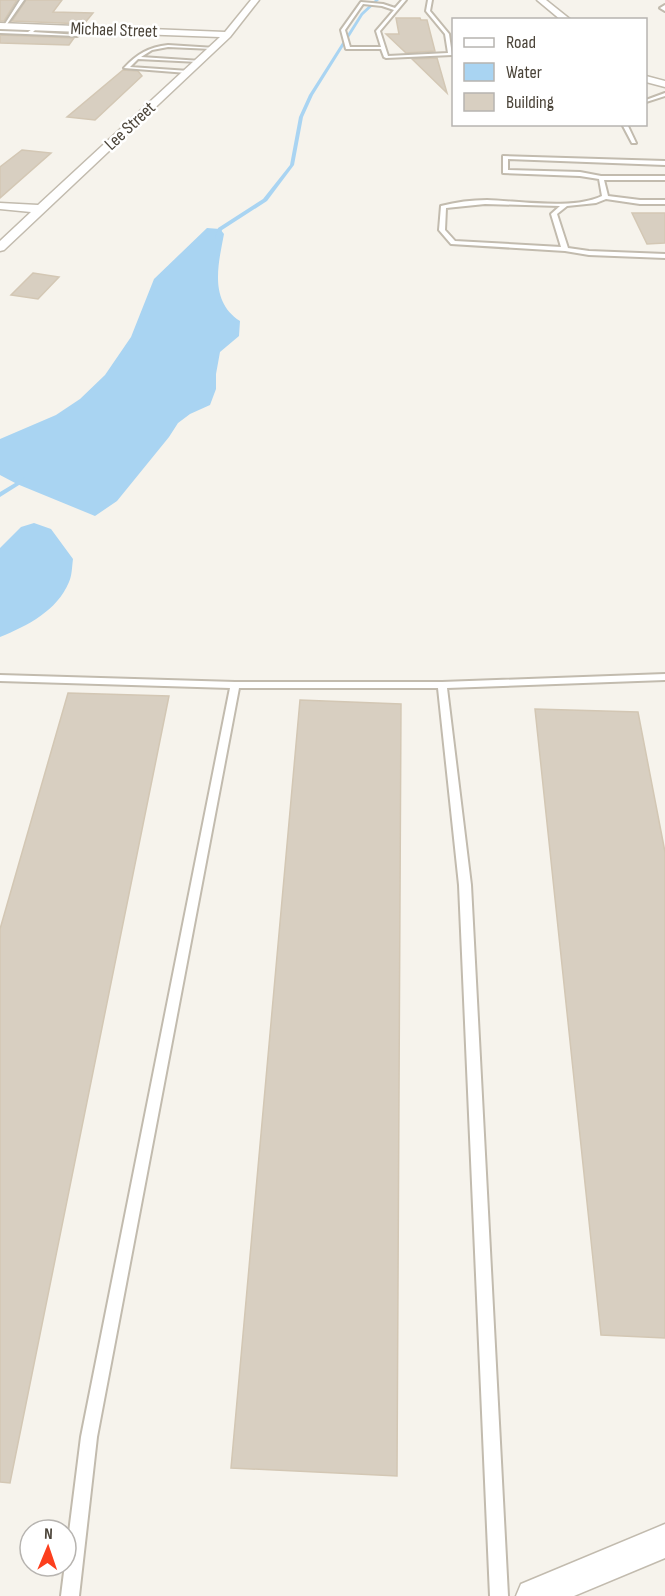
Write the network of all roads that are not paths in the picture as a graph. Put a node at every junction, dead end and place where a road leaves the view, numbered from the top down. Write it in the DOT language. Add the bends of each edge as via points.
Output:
graph roads {
  1 [pos="22,0"];
  2 [pos="255,0"];
  3 [pos="404,0"];
  4 [pos="430,0"];
  5 [pos="541,0"];
  6 [pos="395,9"];
  7 [pos="564,18"];
  8 [pos="1,28"];
  9 [pos="32,30"];
  10 [pos="77,35"];
  11 [pos="227,35"];
  12 [pos="213,48"];
  13 [pos="383,48"];
  14 [pos="137,58"];
  15 [pos="199,61"];
  16 [pos="188,72"];
  17 [pos="647,80"];
  18 [pos="665,84"];
  19 [pos="665,94"];
  20 [pos="647,100"];
  21 [pos="625,126"];
  22 [pos="634,142"];
  23 [pos="665,163"];
  24 [pos="601,178"];
  25 [pos="665,178"];
  26 [pos="605,197"];
  27 [pos="665,201"];
  28 [pos="566,204"];
  29 [pos="0,206"];
  30 [pos="42,209"];
  31 [pos="0,248"];
  32 [pos="564,249"];
  33 [pos="665,256"];
  34 [pos="665,677"];
  35 [pos="0,678"];
  36 [pos="235,685"];
  37 [pos="442,685"];
  38 [pos="665,1541"];
  39 [pos="70,1596"];
  40 [pos="499,1596"];
  41 [pos="533,1596"];
  1 -- 8 [label="lane"];
  2 -- 11 [label="street, Lee Street"];
  3 -- 6 [label="lane"];
  4 -- 13 [label="lane" via="428,11 447,34 450,54 386,57"];
  5 -- 7 [label="street"];
  6 -- 13 [label="lane" via="378,31"];
  6 -- 13 [label="lane" via="362,3 343,30 348,48"];
  8 -- 9 [label="street, Michael Street"];
  9 -- 10 [label="lane"];
  9 -- 11 [label="street, Michael Street"];
  11 -- 12 [label="street, Lee Street"];
  12 -- 14 [label="lane" via="160,47"];
  12 -- 15 [label="street, Lee Street"];
  14 -- 15 [label="lane"];
  14 -- 16 [label="lane" via="126,68"];
  15 -- 16 [label="street, Lee Street"];
  16 -- 30 [label="street, Lee Street"];
  17 -- 18 [label="street"];
  19 -- 20 [label="lane"];
  21 -- 22 [label="lane"];
  23 -- 24 [label="lane" via="505,157 506,172"];
  24 -- 25 [label="lane"];
  24 -- 26 [label="lane"];
  26 -- 27 [label="lane"];
  26 -- 28 [label="lane" via="599,202"];
  28 -- 32 [label="lane" via="554,214"];
  28 -- 32 [label="lane" via="443,207 442,230 453,243"];
  29 -- 30 [label="street"];
  30 -- 31 [label="street, Lee Street"];
  32 -- 33 [label="lane"];
  34 -- 37 [label="lane"];
  35 -- 36 [label="lane"];
  36 -- 37 [label="lane"];
  36 -- 39 [label="lane" via="89,1437"];
  37 -- 40 [label="lane" via="465,885"];
  38 -- 41 [label="street"];
}
